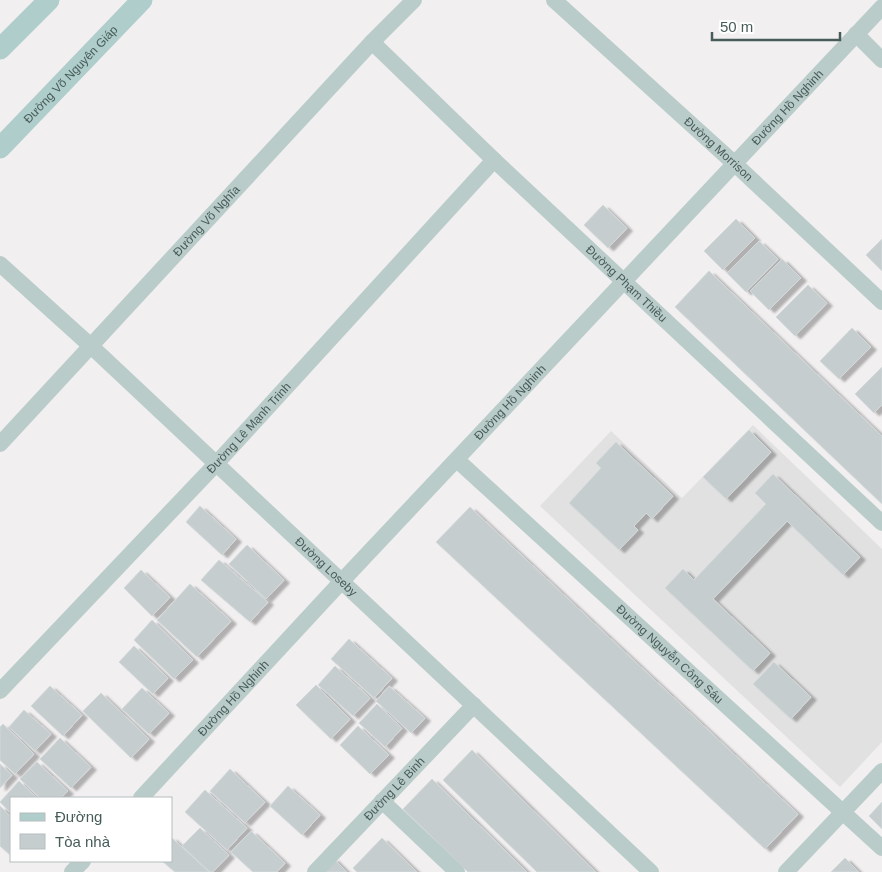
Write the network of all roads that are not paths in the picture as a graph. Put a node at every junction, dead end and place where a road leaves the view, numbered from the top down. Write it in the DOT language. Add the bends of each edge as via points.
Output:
graph roads {
  1 [pos="49,0"];
  2 [pos="142,0"];
  3 [pos="414,0"];
  4 [pos="554,0"];
  5 [pos="882,8"];
  6 [pos="856,34"];
  7 [pos="372,42"];
  8 [pos="0,49"];
  9 [pos="882,60"];
  10 [pos="0,148"];
  11 [pos="494,160"];
  12 [pos="735,164"];
  13 [pos="0,264"];
  14 [pos="624,281"];
  15 [pos="882,302"];
  16 [pos="92,347"];
  17 [pos="0,444"];
  18 [pos="457,460"];
  19 [pos="215,465"];
  20 [pos="882,523"];
  21 [pos="340,582"];
  22 [pos="0,692"];
  23 [pos="474,705"];
  24 [pos="882,770"];
  25 [pos="142,797"];
  26 [pos="382,801"];
  27 [pos="844,812"];
  28 [pos="882,848"];
  29 [pos="82,862"];
  30 [pos="72,872"];
  31 [pos="315,872"];
  32 [pos="457,872"];
  33 [pos="652,872"];
  34 [pos="786,872"];
  1 -- 8 [label="main road"];
  2 -- 10 [label="main road, Đường Võ Nguyên Giáp"];
  3 -- 7 [label="street, Đường Võ Nghĩa"];
  4 -- 12 [label="street, Đường Morrison"];
  5 -- 6 [label="street, Đường Hồ Nghinh"];
  6 -- 9 [label="street"];
  6 -- 12 [label="street, Đường Hồ Nghinh"];
  7 -- 11 [label="street, Đường Phạm Thiều"];
  7 -- 16 [label="street, Đường Võ Nghĩa"];
  11 -- 14 [label="street, Đường Phạm Thiều"];
  11 -- 19 [label="street, Đường Lê Mạnh Trinh"];
  12 -- 14 [label="street, Đường Hồ Nghinh"];
  12 -- 15 [label="street, Đường Morrison"];
  13 -- 16 [label="street, Đường Loseby"];
  14 -- 18 [label="street, Đường Hồ Nghinh"];
  14 -- 20 [label="street, Đường Phạm Thiều"];
  16 -- 17 [label="street, Đường Võ Nghĩa"];
  16 -- 19 [label="street, Đường Loseby"];
  18 -- 21 [label="street, Đường Hồ Nghinh"];
  18 -- 27 [label="street, Đường Nguyễn Công Sáu"];
  19 -- 21 [label="street, Đường Loseby"];
  19 -- 22 [label="street, Đường Lê Mạnh Trinh"];
  21 -- 23 [label="street, Đường Loseby"];
  21 -- 25 [label="street, Đường Hồ Nghinh"];
  23 -- 26 [label="street, Đường Lê Binh"];
  23 -- 33 [label="street, Đường Loseby"];
  24 -- 27 [label="street"];
  26 -- 31 [label="street, Đường Lê Binh"];
  26 -- 32 [label="street"];
  27 -- 28 [label="street, Đường Nguyễn Công Sáu"];
  27 -- 34 [label="street"];
  29 -- 30 [label="street"];
}
